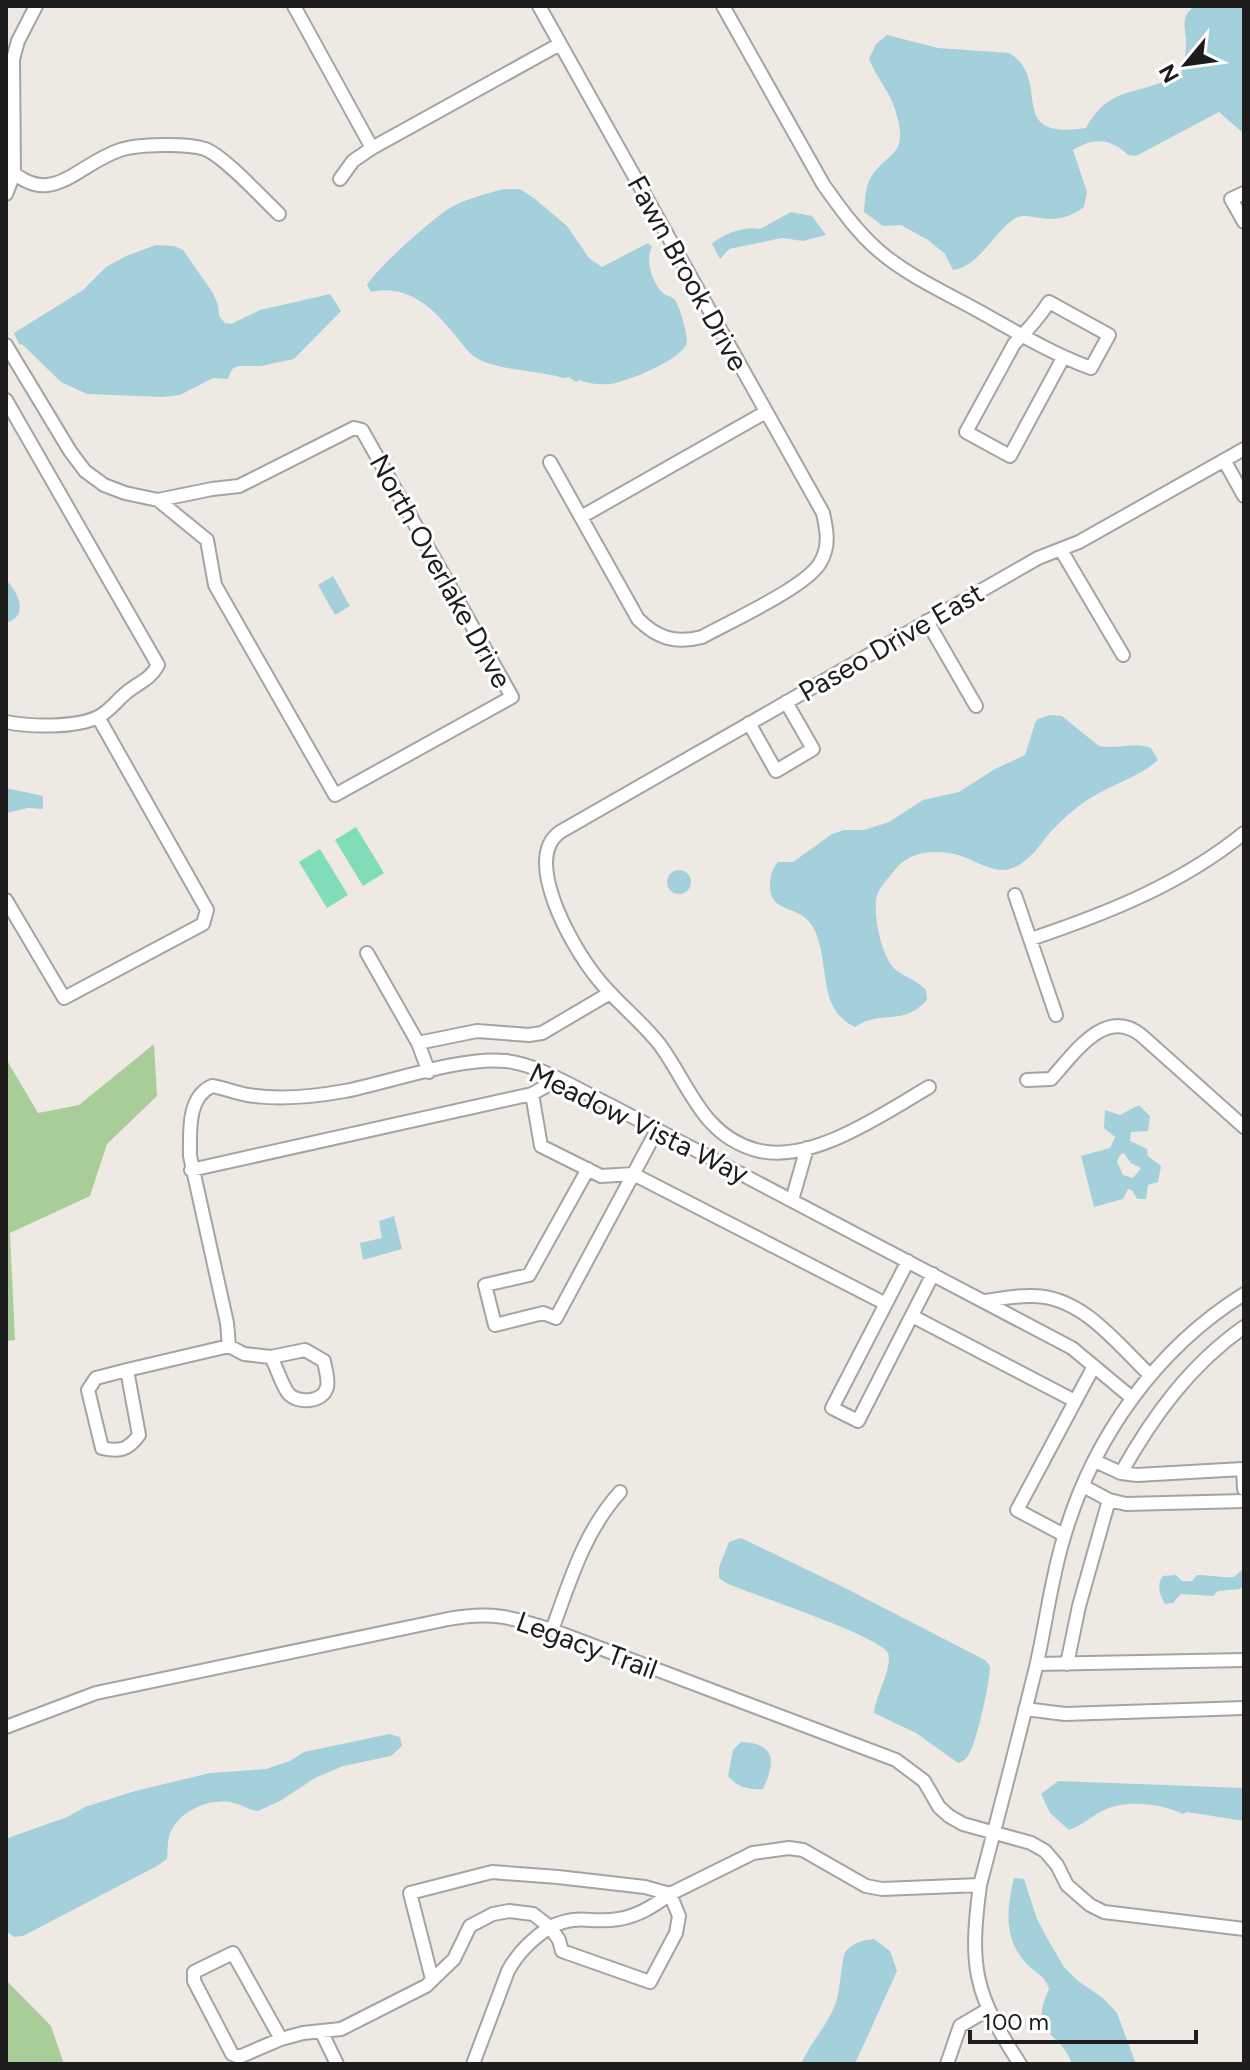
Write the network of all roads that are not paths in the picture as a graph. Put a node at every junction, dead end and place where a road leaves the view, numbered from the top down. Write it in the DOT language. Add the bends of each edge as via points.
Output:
graph roads {
  1 [pos="36,6"];
  2 [pos="294,6"];
  3 [pos="539,6"];
  4 [pos="723,6"];
  5 [pos="560,44"];
  6 [pos="372,148"];
  7 [pos="10,170"];
  8 [pos="340,179"];
  9 [pos="1244,193"];
  10 [pos="6,194"];
  11 [pos="279,214"];
  12 [pos="1244,222"];
  13 [pos="1023,335"];
  14 [pos="6,345"];
  15 [pos="1063,358"];
  16 [pos="6,400"];
  17 [pos="766,412"];
  18 [pos="1244,449"];
  19 [pos="1224,460"];
  20 [pos="550,462"];
  21 [pos="1244,496"];
  22 [pos="158,500"];
  23 [pos="581,517"];
  24 [pos="1061,550"];
  25 [pos="927,621"];
  26 [pos="1123,655"];
  27 [pos="786,702"];
  28 [pos="976,706"];
  29 [pos="98,717"];
  30 [pos="6,722"];
  31 [pos="749,723"];
  32 [pos="1244,833"];
  33 [pos="1015,895"];
  34 [pos="6,900"];
  35 [pos="1031,939"];
  36 [pos="367,953"];
  37 [pos="610,993"];
  38 [pos="1056,1015"];
  39 [pos="418,1043"];
  40 [pos="429,1072"];
  41 [pos="557,1080"];
  42 [pos="1027,1080"];
  43 [pos="929,1087"];
  44 [pos="532,1094"];
  45 [pos="1244,1127"];
  46 [pos="657,1130"];
  47 [pos="722,1135"];
  48 [pos="807,1148"];
  49 [pos="708,1156"];
  50 [pos="588,1169"];
  51 [pos="191,1170"];
  52 [pos="633,1174"];
  53 [pos="792,1200"];
  54 [pos="908,1261"];
  55 [pos="933,1274"];
  56 [pos="1244,1294"];
  57 [pos="984,1301"];
  58 [pos="886,1304"];
  59 [pos="912,1316"];
  60 [pos="1244,1327"];
  61 [pos="229,1346"];
  62 [pos="271,1357"];
  63 [pos="1094,1366"];
  64 [pos="127,1370"];
  65 [pos="1150,1375"];
  66 [pos="1132,1398"];
  67 [pos="1075,1401"];
  68 [pos="1095,1461"];
  69 [pos="1121,1473"];
  70 [pos="1083,1486"];
  71 [pos="1244,1489"];
  72 [pos="620,1492"];
  73 [pos="1109,1500"];
  74 [pos="1244,1501"];
  75 [pos="1064,1535"];
  76 [pos="552,1630"];
  77 [pos="1244,1660"];
  78 [pos="1037,1664"];
  79 [pos="1067,1664"];
  80 [pos="1244,1708"];
  81 [pos="1025,1709"];
  82 [pos="6,1727"];
  83 [pos="994,1832"];
  84 [pos="980,1885"];
  85 [pos="670,1894"];
  86 [pos="550,1927"];
  87 [pos="1244,1929"];
  88 [pos="432,1979"];
  89 [pos="987,2010"];
  90 [pos="321,2031"];
  91 [pos="281,2039"];
  92 [pos="337,2064"];
  93 [pos="473,2064"];
  94 [pos="947,2064"];
  95 [pos="1020,2064"];
  1 -- 7 [label="street" via="13,59"];
  2 -- 6 [label="street"];
  3 -- 5 [label="street, Fawn Brook Drive"];
  4 -- 13 [label="street" via="823,184 862,234 903,268"];
  5 -- 6 [label="street"];
  5 -- 17 [label="street, Fawn Brook Drive"];
  6 -- 8 [label="street"];
  7 -- 10 [label="street"];
  7 -- 11 [label="street" via="42,187 127,148 206,150"];
  9 -- 12 [label="street" via="1231,199"];
  13 -- 15 [label="street"];
  13 -- 15 [label="street" via="1049,302 1109,335 1091,368"];
  13 -- 15 [label="street" via="966,432 1010,456"];
  14 -- 22 [label="street" via="85,471 104,485"];
  16 -- 29 [label="street" via="158,665 151,678"];
  17 -- 23 [label="street"];
  17 -- 23 [label="street, Fawn Brook Drive" via="823,513 827,544 819,565 798,583 702,637 668,640 638,619"];
  18 -- 19 [label="street, Paseo Drive East"];
  19 -- 21 [label="street"];
  19 -- 24 [label="street, Paseo Drive East"];
  20 -- 23 [label="street"];
  22 -- 22 [label="street, North Overlake Drive" via="207,540 215,585 335,795 512,697 362,430 354,428 239,486"];
  24 -- 25 [label="street, Paseo Drive East"];
  24 -- 26 [label="street"];
  25 -- 27 [label="street, Paseo Drive East"];
  25 -- 28 [label="street"];
  27 -- 31 [label="street, Paseo Drive East"];
  27 -- 31 [label="street" via="813,749 776,771"];
  29 -- 30 [label="street" via="58,725"];
  29 -- 34 [label="street" via="207,910 203,924 64,998"];
  31 -- 37 [label="street, Paseo Drive East" via="560,832 547,847 549,884 566,928"];
  32 -- 35 [label="street" via="1184,875 1115,910"];
  33 -- 35 [label="street"];
  35 -- 38 [label="street"];
  36 -- 39 [label="street"];
  37 -- 39 [label="street" via="542,1033 477,1031"];
  37 -- 47 [label="street" via="659,1044"];
  39 -- 40 [label="street"];
  40 -- 41 [label="street, Meadow Vista Way" via="474,1061 506,1061"];
  40 -- 51 [label="street, Meadow Vista Way" via="294,1097 212,1086 195,1101"];
  41 -- 44 [label="street"];
  41 -- 46 [label="street, Meadow Vista Way"];
  42 -- 45 [label="street" via="1051,1079 1094,1033 1119,1025 1141,1035"];
  43 -- 48 [label="street" via="838,1139"];
  44 -- 50 [label="street" via="541,1146"];
  44 -- 51 [label="street"];
  46 -- 49 [label="street, Meadow Vista Way"];
  46 -- 52 [label="street"];
  47 -- 48 [label="street" via="754,1150"];
  47 -- 49 [label="street"];
  48 -- 53 [label="street"];
  49 -- 53 [label="street, Meadow Vista Way"];
  50 -- 52 [label="street" via="601,1176"];
  50 -- 52 [label="street" via="529,1275 485,1285 495,1325 543,1313 556,1318"];
  51 -- 61 [label="street, Meadow Vista Way"];
  52 -- 58 [label="street"];
  53 -- 54 [label="street, Meadow Vista Way"];
  54 -- 55 [label="street, Meadow Vista Way"];
  54 -- 58 [label="street"];
  55 -- 57 [label="street, Meadow Vista Way"];
  55 -- 59 [label="street"];
  56 -- 65 [label="street" via="1207,1319"];
  57 -- 63 [label="street, Meadow Vista Way" via="1072,1348"];
  57 -- 65 [label="street" via="1032,1295 1072,1305"];
  58 -- 59 [label="street" via="832,1408 858,1421"];
  59 -- 67 [label="street"];
  60 -- 69 [label="street" via="1171,1394"];
  61 -- 62 [label="street"];
  61 -- 64 [label="street"];
  62 -- 62 [label="street" via="305,1350 324,1361 327,1386 316,1398 297,1399 289,1394"];
  63 -- 66 [label="street, Meadow Vista Way"];
  63 -- 67 [label="street"];
  64 -- 64 [label="street" via="96,1378 88,1390 102,1448 131,1447 139,1435"];
  65 -- 66 [label="street"];
  66 -- 68 [label="street"];
  67 -- 75 [label="street" via="1017,1510"];
  68 -- 69 [label="street"];
  68 -- 70 [label="street"];
  69 -- 71 [label="street" via="1243,1469"];
  70 -- 73 [label="street"];
  70 -- 75 [label="street"];
  72 -- 76 [label="street" via="587,1538"];
  73 -- 74 [label="street"];
  73 -- 79 [label="street"];
  75 -- 78 [label="street"];
  76 -- 82 [label="street, Legacy Trail" via="497,1614 461,1616 96,1693"];
  76 -- 83 [label="street, Legacy Trail" via="896,1760 924,1781 949,1816"];
  77 -- 79 [label="street"];
  78 -- 79 [label="street"];
  78 -- 81 [label="street"];
  80 -- 81 [label="street" via="1065,1714"];
  81 -- 83 [label="street"];
  83 -- 84 [label="street"];
  83 -- 87 [label="street, Legacy Trail" via="1045,1851 1076,1894 1104,1912"];
  84 -- 85 [label="street" via="866,1886 803,1850 789,1848 753,1853"];
  84 -- 89 [label="street" via="974,1947"];
  85 -- 86 [label="street" via="653,1907 619,1919 569,1919"];
  85 -- 86 [label="street" via="679,1916 676,1933 650,1982 562,1951"];
  85 -- 88 [label="street" via="492,1872 410,1893"];
  86 -- 88 [label="street" via="533,1914 493,1914 470,1926 454,1959"];
  86 -- 93 [label="street" via="515,1958"];
  88 -- 90 [label="street" via="341,2029"];
  89 -- 94 [label="street" via="960,2026"];
  89 -- 95 [label="street"];
  90 -- 91 [label="street"];
  90 -- 92 [label="street"];
  91 -- 91 [label="street" via="239,2057 232,2054 194,1972 233,1953"];
}
